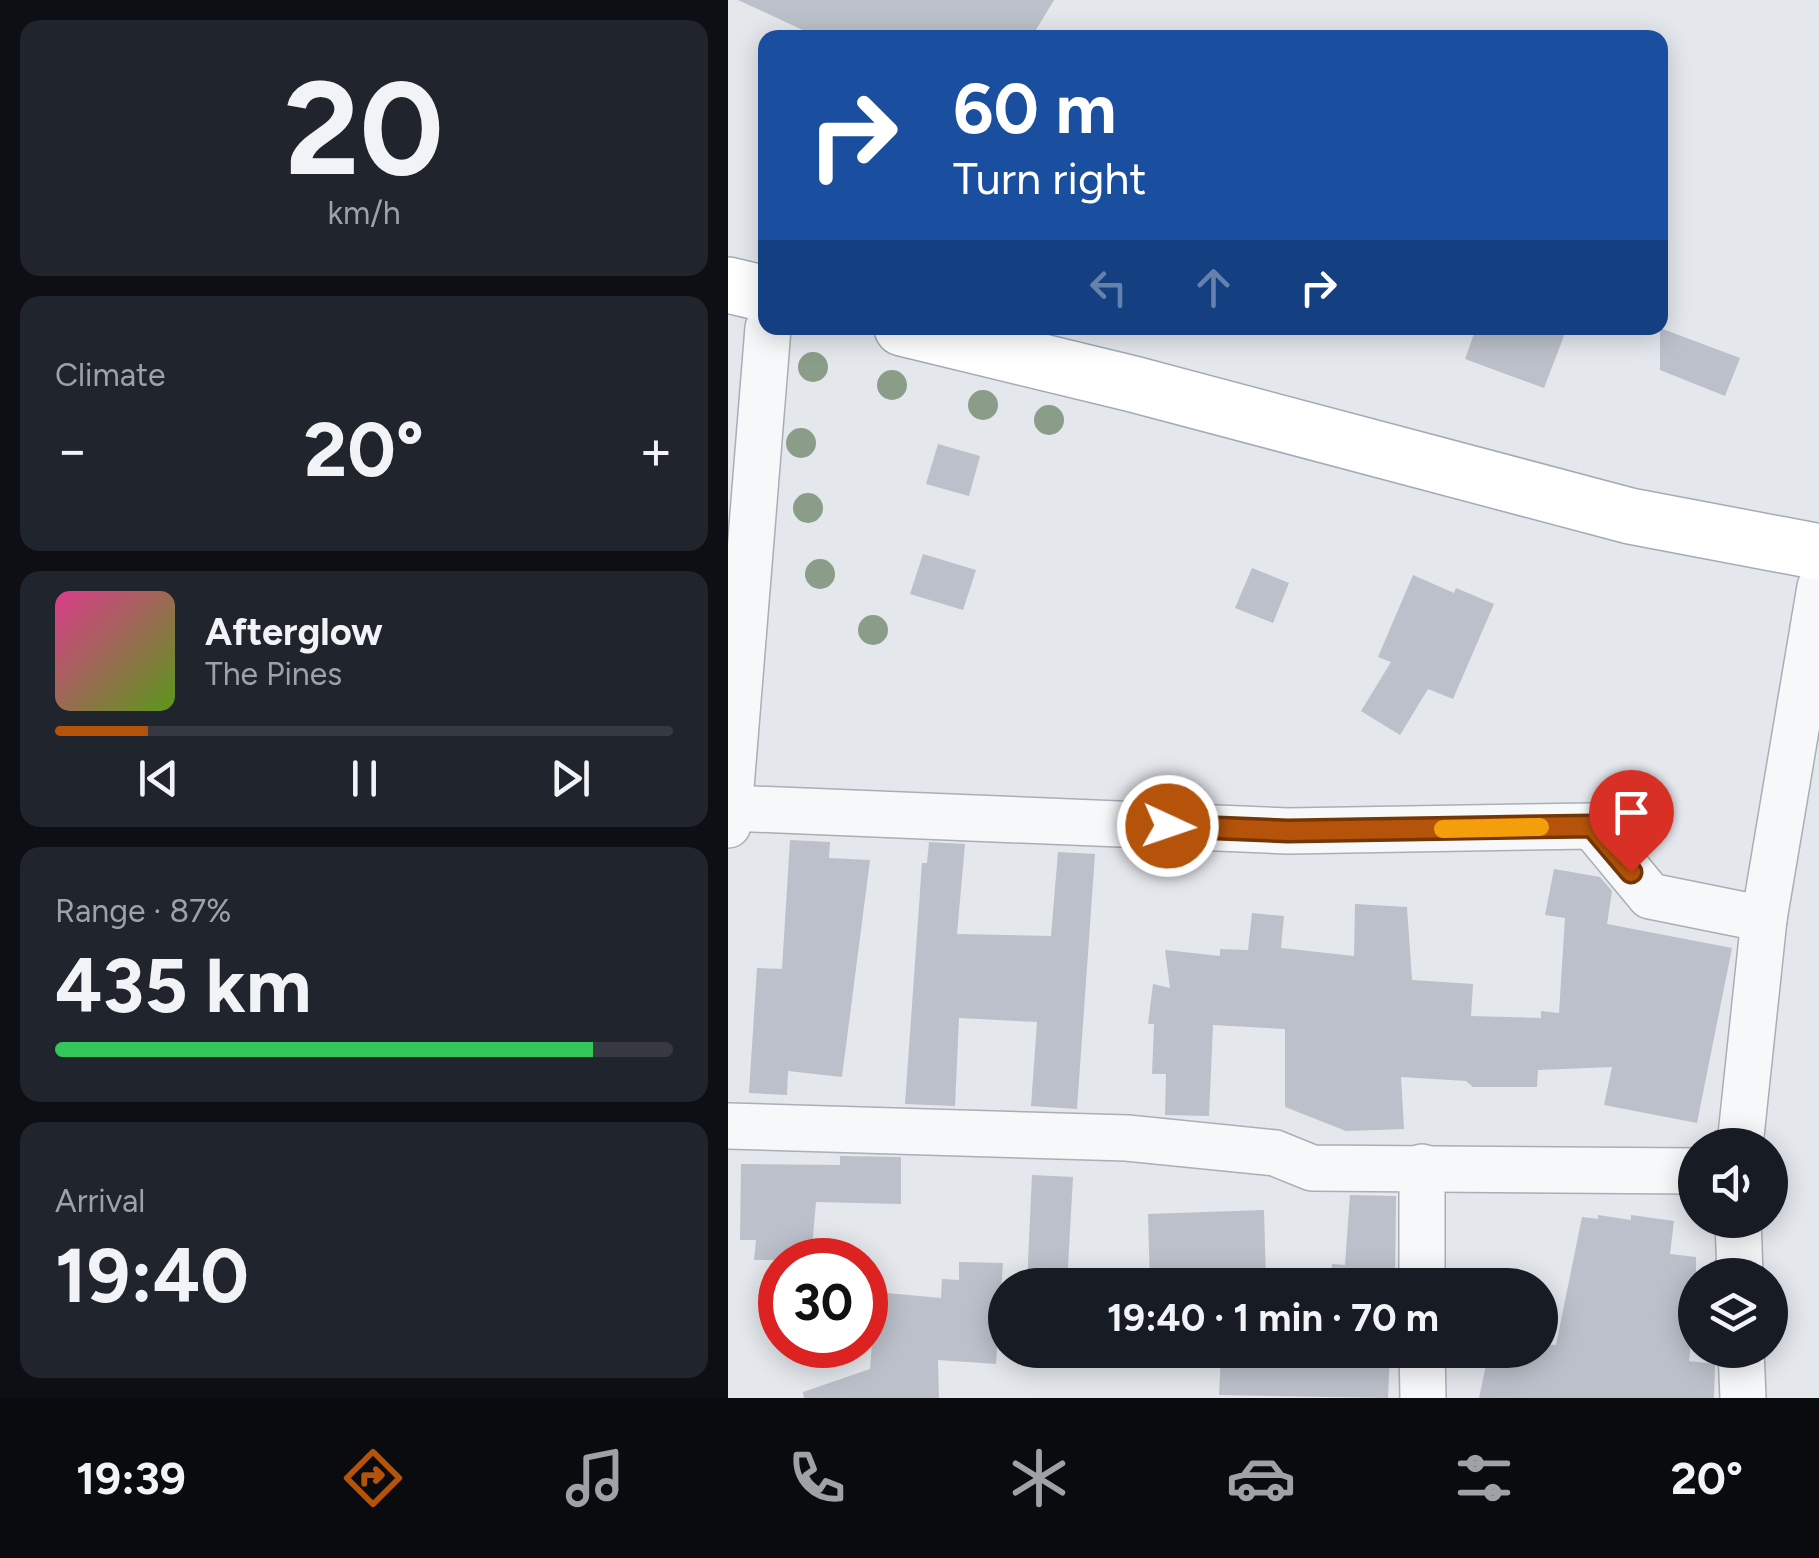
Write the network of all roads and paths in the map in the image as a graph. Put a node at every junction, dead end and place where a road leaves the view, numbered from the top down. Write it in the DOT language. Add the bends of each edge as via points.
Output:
graph roads {
  1 [pos="728,285"];
  2 [pos="758,292"];
  3 [pos="767,335"];
  4 [pos="931,335"];
  5 [pos="1820,552"];
  6 [pos="1820,586"];
  7 [pos="729,817"];
  8 [pos="1764,919"];
  9 [pos="728,1126"];
  10 [pos="1742,1128"];
  11 [pos="1422,1167"];
  12 [pos="1678,1171"];
  13 [pos="1422,1268"];
  14 [pos="1422,1368"];
  15 [pos="1742,1368"];
  16 [pos="1423,1398"];
  17 [pos="1742,1398"];
  1 -- 2 [label="main road"];
  3 -- 7 [label="street"];
  4 -- 5 [label="main road" via="1630,516"];
  6 -- 8 [label="street"];
  7 -- 8 [label="street" via="1288,831 1592,826 1650,896"];
  8 -- 10 [label="street"];
  9 -- 11 [label="street" via="1091,1136 1275,1153 1312,1168"];
  11 -- 12 [label="street"];
  11 -- 13 [label="street"];
  14 -- 16 [label="street"];
  15 -- 17 [label="street"];
}
